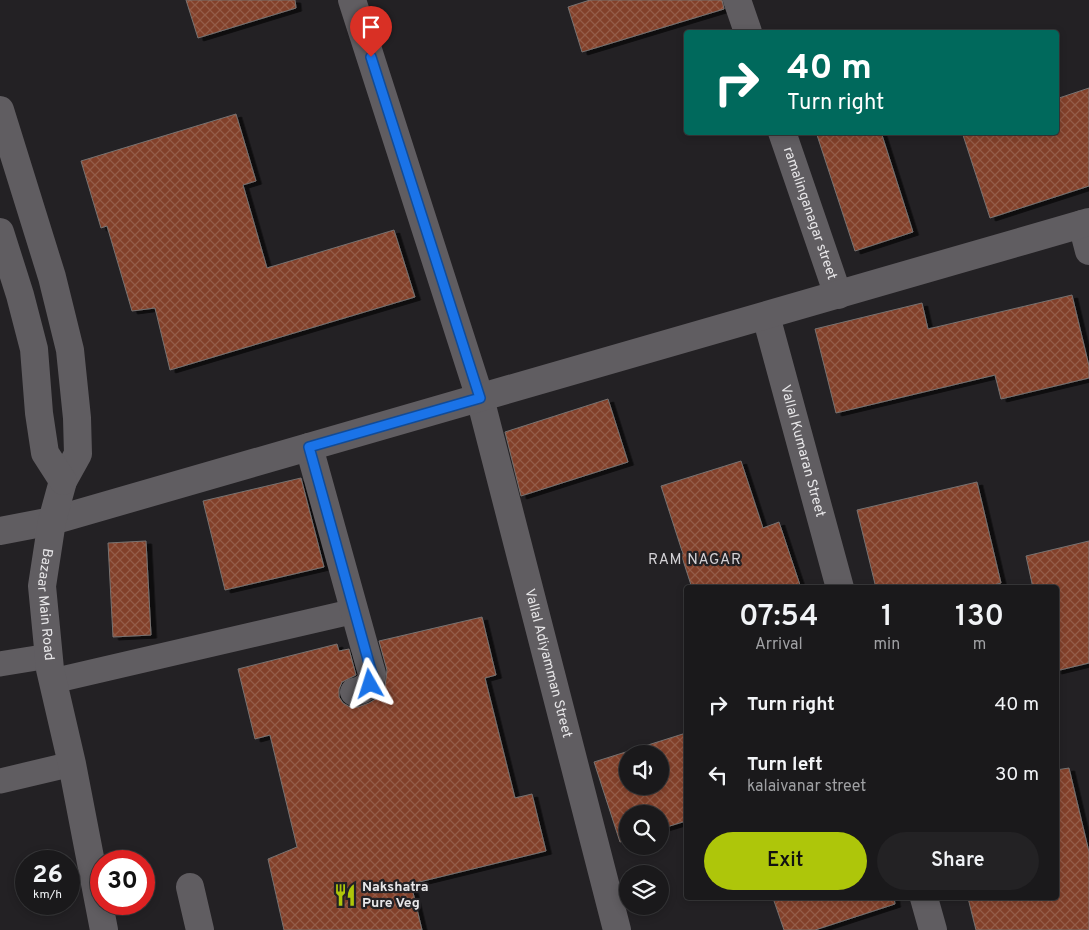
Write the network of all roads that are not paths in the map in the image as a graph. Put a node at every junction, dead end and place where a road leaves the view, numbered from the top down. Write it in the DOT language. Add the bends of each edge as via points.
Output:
graph roads {
  1 [pos="352,0"];
  2 [pos="737,0"];
  3 [pos="747,30"];
  4 [pos="0,110"];
  5 [pos="783,135"];
  6 [pos="1085,223"];
  7 [pos="0,232"];
  8 [pos="1089,251"];
  9 [pos="838,295"];
  10 [pos="766,316"];
  11 [pos="480,398"];
  12 [pos="309,447"];
  13 [pos="63,481"];
  14 [pos="52,522"];
  15 [pos="0,531"];
  16 [pos="839,585"];
  17 [pos="355,611"];
  18 [pos="0,664"];
  19 [pos="51,668"];
  20 [pos="354,692"];
  21 [pos="72,764"];
  22 [pos="0,781"];
  23 [pos="190,887"];
  24 [pos="925,900"];
  25 [pos="104,930"];
  26 [pos="200,930"];
  27 [pos="617,930"];
  28 [pos="933,930"];
  1 -- 11 [label="street, Vallal Adiyamman Street"];
  2 -- 3 [label="street"];
  4 -- 13 [label="street, Bazaar Main Road" via="52,277 70,350 78,454"];
  5 -- 9 [label="street, ramalinganagar street"];
  6 -- 8 [label="street"];
  6 -- 9 [label="street"];
  7 -- 13 [label="street" via="34,349 44,453"];
  9 -- 10 [label="street"];
  10 -- 11 [label="street"];
  10 -- 16 [label="street, Vallal Kumaran Street"];
  11 -- 12 [label="street"];
  11 -- 27 [label="street, Vallal Adiyamman Street"];
  12 -- 14 [label="street"];
  12 -- 17 [label="street"];
  13 -- 14 [label="street, Bazaar Main Road"];
  14 -- 15 [label="street"];
  14 -- 19 [label="street, Bazaar Main Road" via="42,586"];
  17 -- 19 [label="lane"];
  17 -- 20 [label="street" via="372,674 370,684"];
  18 -- 19 [label="lane"];
  19 -- 21 [label="street, Bazaar Main Road"];
  21 -- 22 [label="lane"];
  21 -- 25 [label="street, Bazaar Main Road"];
  23 -- 26 [label="street"];
  24 -- 28 [label="street"];
}
